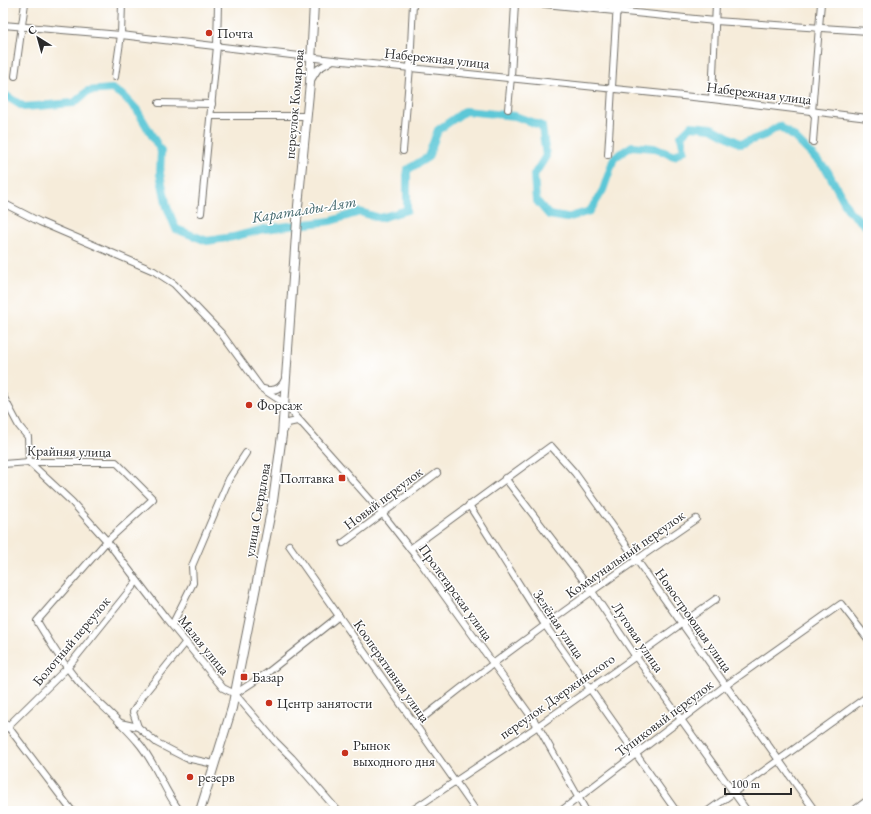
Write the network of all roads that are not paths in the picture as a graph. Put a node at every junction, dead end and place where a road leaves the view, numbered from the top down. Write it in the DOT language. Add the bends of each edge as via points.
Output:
graph roads {
  1 [pos="25,3"];
  2 [pos="122,3"];
  3 [pos="218,3"];
  4 [pos="314,3"];
  5 [pos="412,3"];
  6 [pos="515,3"];
  7 [pos="535,3"];
  8 [pos="618,3"];
  9 [pos="716,3"];
  10 [pos="821,3"];
  11 [pos="617,11"];
  12 [pos="715,21"];
  13 [pos="3,25"];
  14 [pos="23,27"];
  15 [pos="820,27"];
  16 [pos="868,31"];
  17 [pos="121,35"];
  18 [pos="217,46"];
  19 [pos="311,57"];
  20 [pos="333,60"];
  21 [pos="410,67"];
  22 [pos="15,76"];
  23 [pos="115,77"];
  24 [pos="511,77"];
  25 [pos="310,83"];
  26 [pos="613,90"];
  27 [pos="712,99"];
  28 [pos="159,103"];
  29 [pos="212,104"];
  30 [pos="508,109"];
  31 [pos="812,112"];
  32 [pos="211,116"];
  33 [pos="306,116"];
  34 [pos="868,118"];
  35 [pos="813,142"];
  36 [pos="403,151"];
  37 [pos="608,155"];
  38 [pos="3,203"];
  39 [pos="298,206"];
  40 [pos="201,213"];
  41 [pos="286,376"];
  42 [pos="261,388"];
  43 [pos="3,396"];
  44 [pos="284,403"];
  45 [pos="301,423"];
  46 [pos="282,435"];
  47 [pos="246,453"];
  48 [pos="29,462"];
  49 [pos="3,464"];
  50 [pos="437,473"];
  51 [pos="505,478"];
  52 [pos="469,505"];
  53 [pos="382,513"];
  54 [pos="696,519"];
  55 [pos="107,541"];
  56 [pos="343,543"];
  57 [pos="289,545"];
  58 [pos="410,550"];
  59 [pos="637,559"];
  60 [pos="137,581"];
  61 [pos="592,590"];
  62 [pos="716,599"];
  63 [pos="339,616"];
  64 [pos="682,623"];
  65 [pos="172,625"];
  66 [pos="544,626"];
  67 [pos="868,639"];
  68 [pos="186,642"];
  69 [pos="636,656"];
  70 [pos="493,663"];
  71 [pos="68,667"];
  72 [pos="725,686"];
  73 [pos="590,689"];
  74 [pos="235,694"];
  75 [pos="868,696"];
  76 [pos="3,720"];
  77 [pos="682,721"];
  78 [pos="119,722"];
  79 [pos="415,724"];
  80 [pos="538,726"];
  81 [pos="138,727"];
  82 [pos="6,729"];
  83 [pos="635,753"];
  84 [pos="779,761"];
  85 [pos="214,764"];
  86 [pos="455,781"];
  87 [pos="733,792"];
  88 [pos="578,798"];
  89 [pos="868,800"];
  90 [pos="72,811"];
  91 [pos="180,811"];
  92 [pos="200,811"];
  93 [pos="338,811"];
  94 [pos="411,811"];
  95 [pos="476,811"];
  96 [pos="561,811"];
  97 [pos="586,811"];
  98 [pos="676,811"];
  99 [pos="708,811"];
  100 [pos="747,811"];
  101 [pos="815,811"];
  102 [pos="853,811"];
  1 -- 14 [label="street"];
  2 -- 17 [label="street"];
  3 -- 18 [label="street"];
  4 -- 19 [label="main road, переулок Комарова"];
  5 -- 21 [label="street"];
  6 -- 24 [label="street"];
  7 -- 11 [label="street"];
  8 -- 11 [label="street"];
  9 -- 12 [label="street"];
  10 -- 15 [label="street"];
  11 -- 12 [label="street"];
  11 -- 26 [label="street"];
  12 -- 15 [label="street"];
  12 -- 27 [label="street"];
  13 -- 14 [label="street, Набережная улица"];
  14 -- 17 [label="street, Набережная улица"];
  14 -- 22 [label="street"];
  15 -- 16 [label="street"];
  15 -- 31 [label="street"];
  17 -- 18 [label="street, Набережная улица"];
  17 -- 23 [label="street"];
  18 -- 19 [label="street, Набережная улица"];
  18 -- 29 [label="street"];
  19 -- 20 [label="street, Набережная улица"];
  19 -- 25 [label="main road, переулок Комарова"];
  20 -- 21 [label="street, Набережная улица"];
  20 -- 25 [label="street" via="318,69"];
  21 -- 24 [label="street, Набережная улица"];
  21 -- 36 [label="street"];
  24 -- 26 [label="street, Набережная улица"];
  24 -- 30 [label="street"];
  25 -- 33 [label="main road, переулок Комарова"];
  26 -- 27 [label="street, Набережная улица"];
  26 -- 37 [label="street"];
  27 -- 31 [label="street, Набережная улица"];
  28 -- 29 [label="street"];
  29 -- 32 [label="street"];
  31 -- 34 [label="street, Набережная улица"];
  31 -- 35 [label="street" via="815,116"];
  32 -- 33 [label="street"];
  32 -- 40 [label="street"];
  33 -- 39 [label="main road, переулок Комарова"];
  38 -- 42 [label="street" via="40,222 154,271 174,284 221,333"];
  39 -- 41 [label="main road, улица Свердлова"];
  41 -- 42 [label="street" via="280,387 275,390"];
  41 -- 44 [label="main road, улица Свердлова"];
  42 -- 44 [label="street, Пролетарская улица"];
  43 -- 48 [label="street" via="28,437"];
  44 -- 45 [label="street, Пролетарская улица"];
  44 -- 46 [label="main road, улица Свердлова"];
  45 -- 46 [label="street" via="288,423"];
  45 -- 53 [label="street, Пролетарская улица"];
  46 -- 74 [label="main road, улица Свердлова" via="273,501"];
  47 -- 65 [label="street" via="229,479 192,566 193,583"];
  48 -- 49 [label="street, Крайняя улица"];
  48 -- 55 [label="street, Малая улица" via="72,502"];
  48 -- 55 [label="street, Крайняя улица" via="116,462 153,499"];
  50 -- 53 [label="street, Новый переулок"];
  51 -- 52 [label="street"];
  51 -- 59 [label="street, Новостроющая улица" via="551,446 576,473"];
  51 -- 61 [label="street, Луговая улица"];
  52 -- 58 [label="street"];
  52 -- 66 [label="street, Зелёная улица"];
  53 -- 56 [label="street, Новый переулок"];
  53 -- 58 [label="street, Пролетарская улица"];
  54 -- 59 [label="street, Коммунальный переулок"];
  55 -- 60 [label="street, Малая улица"];
  55 -- 71 [label="street" via="37,621"];
  57 -- 63 [label="street, Кооперативная улица"];
  58 -- 70 [label="street, Пролетарская улица"];
  59 -- 61 [label="street, Коммунальный переулок"];
  59 -- 64 [label="street, Новостроющая улица"];
  60 -- 65 [label="street, Малая улица"];
  60 -- 71 [label="street, Болотный переулок"];
  61 -- 66 [label="street, Коммунальный переулок"];
  61 -- 69 [label="street, Луговая улица"];
  62 -- 64 [label="street, переулок Дзержинского"];
  63 -- 74 [label="street" via="267,673"];
  63 -- 79 [label="street, Кооперативная улица"];
  64 -- 69 [label="street, переулок Дзержинского"];
  64 -- 72 [label="street, Новостроющая улица"];
  65 -- 68 [label="street, Малая улица"];
  66 -- 70 [label="street, Коммунальный переулок"];
  66 -- 73 [label="street, Зелёная улица"];
  67 -- 72 [label="street, Тупиковый переулок" via="841,604"];
  68 -- 74 [label="street, Малая улица" via="223,688"];
  68 -- 81 [label="street" via="144,694 133,712"];
  69 -- 73 [label="street, переулок Дзержинского"];
  69 -- 77 [label="street, Луговая улица"];
  70 -- 79 [label="street, Коммунальный переулок"];
  70 -- 80 [label="street, Пролетарская улица"];
  71 -- 78 [label="street"];
  71 -- 82 [label="street, Болотный переулок"];
  72 -- 77 [label="street, Тупиковый переулок"];
  72 -- 84 [label="street, Новостроющая улица"];
  73 -- 80 [label="street, переулок Дзержинского"];
  73 -- 83 [label="street, Зелёная улица"];
  74 -- 85 [label="main road, улица Свердлова"];
  74 -- 93 [label="street, Малая улица"];
  75 -- 84 [label="street"];
  76 -- 82 [label="street"];
  77 -- 83 [label="street, Тупиковый переулок"];
  77 -- 87 [label="street, Луговая улица"];
  78 -- 81 [label="street"];
  78 -- 91 [label="street" via="138,742 160,774 170,798"];
  79 -- 86 [label="street, Кооперативная улица"];
  80 -- 86 [label="street, переулок Дзержинского"];
  80 -- 88 [label="street, Пролетарская улица"];
  81 -- 85 [label="street" via="157,743 186,758"];
  82 -- 90 [label="street"];
  83 -- 88 [label="street, Тупиковый переулок"];
  83 -- 98 [label="street, Зелёная улица"];
  84 -- 87 [label="street"];
  84 -- 101 [label="street, Новостроющая улица"];
  85 -- 92 [label="main road, улица Свердлова"];
  86 -- 94 [label="street, переулок Дзержинского"];
  86 -- 95 [label="street, Кооперативная улица"];
  87 -- 99 [label="street"];
  87 -- 100 [label="street, Луговая улица"];
  88 -- 96 [label="street, Тупиковый переулок"];
  88 -- 97 [label="street, Пролетарская улица"];
  89 -- 102 [label="street"];
}
